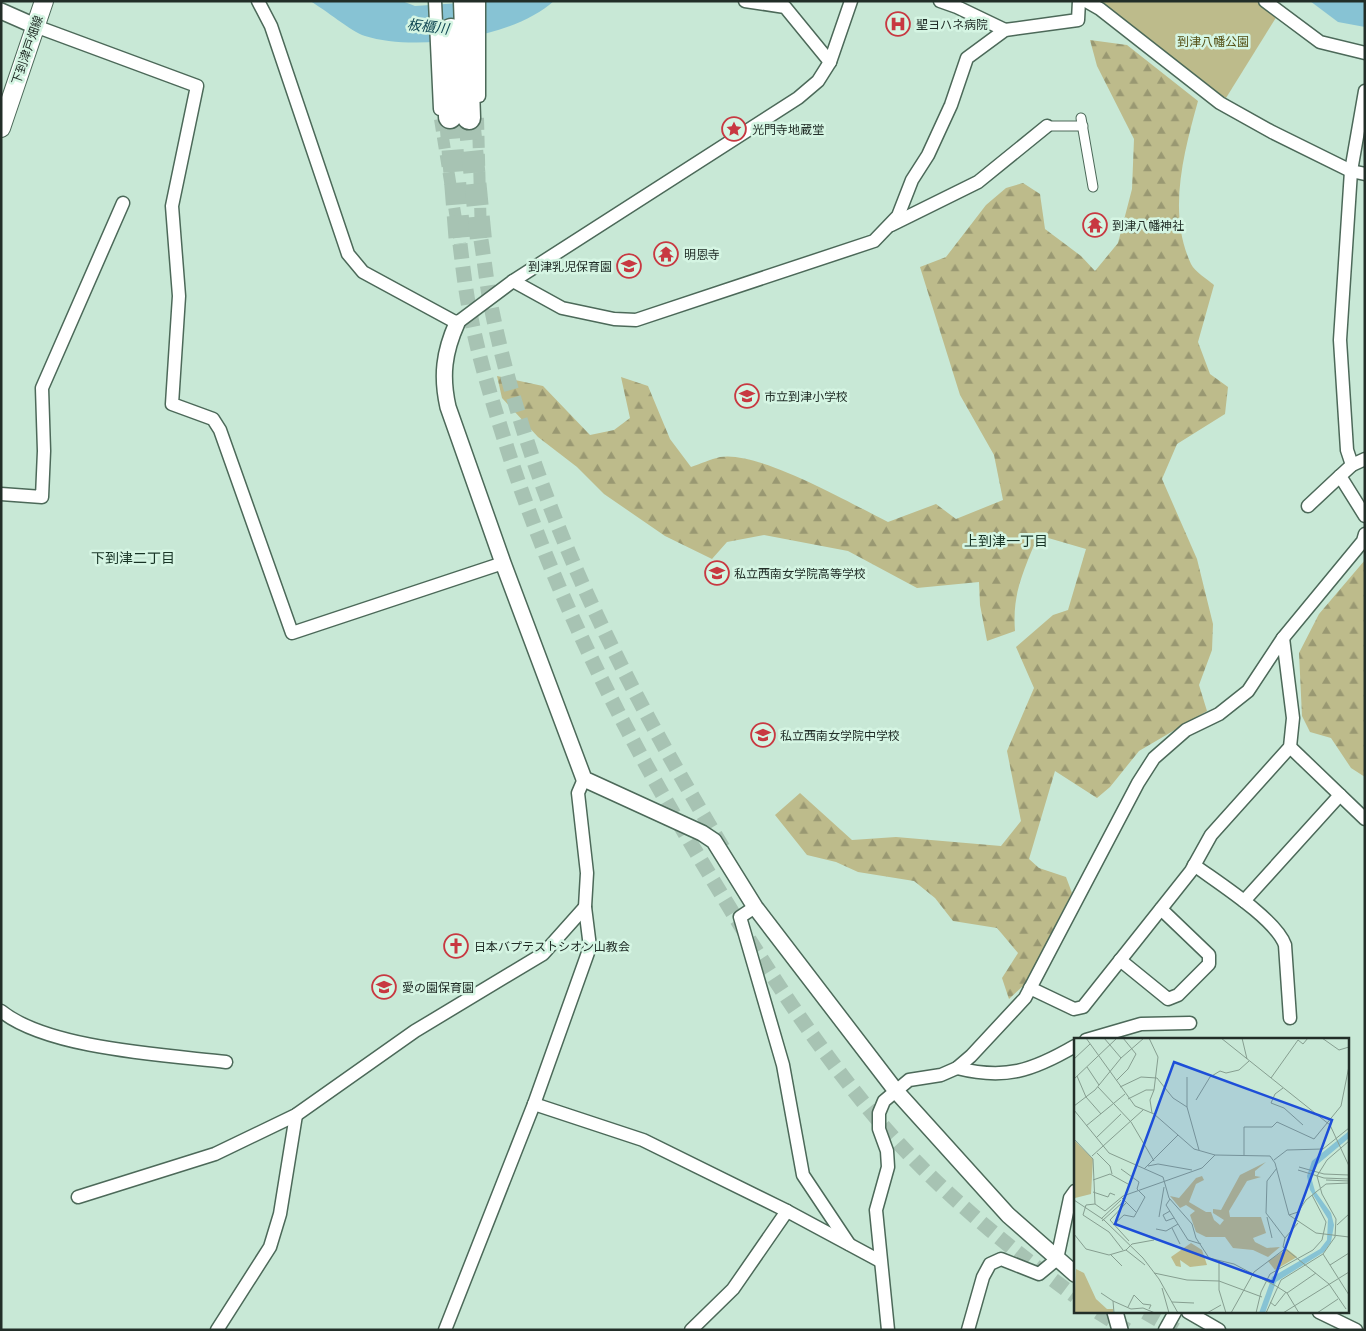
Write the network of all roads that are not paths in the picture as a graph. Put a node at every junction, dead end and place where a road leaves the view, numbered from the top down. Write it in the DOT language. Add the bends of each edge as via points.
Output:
graph roads {
  1 [pos="44,1"];
  2 [pos="258,1"];
  3 [pos="435,1"];
  4 [pos="451,1"];
  5 [pos="465,1"];
  6 [pos="478,1"];
  7 [pos="744,1"];
  8 [pos="851,1"];
  9 [pos="940,1"];
  10 [pos="1079,1"];
  11 [pos="1086,1"];
  12 [pos="1266,1"];
  13 [pos="1,11"];
  14 [pos="35,26"];
  15 [pos="1005,30"];
  16 [pos="1365,54"];
  17 [pos="458,55"];
  18 [pos="830,62"];
  19 [pos="1365,91"];
  20 [pos="459,118"];
  21 [pos="1047,126"];
  22 [pos="1,128"];
  23 [pos="1350,171"];
  24 [pos="1365,174"];
  25 [pos="1093,187"];
  26 [pos="123,203"];
  27 [pos="888,226"];
  28 [pos="514,281"];
  29 [pos="457,323"];
  30 [pos="1365,459"];
  31 [pos="1352,465"];
  32 [pos="1340,476"];
  33 [pos="1,494"];
  34 [pos="1308,506"];
  35 [pos="1365,516"];
  36 [pos="1365,534"];
  37 [pos="503,563"];
  38 [pos="1283,638"];
  39 [pos="1290,747"];
  40 [pos="584,778"];
  41 [pos="1340,795"];
  42 [pos="1365,819"];
  43 [pos="1194,865"];
  44 [pos="1244,901"];
  45 [pos="755,907"];
  46 [pos="585,908"];
  47 [pos="1161,909"];
  48 [pos="1120,960"];
  49 [pos="1030,988"];
  50 [pos="1,1011"];
  51 [pos="1290,1018"];
  52 [pos="1190,1023"];
  53 [pos="1093,1038"];
  54 [pos="1074,1047"];
  55 [pos="226,1062"];
  56 [pos="957,1068"];
  57 [pos="896,1091"];
  58 [pos="534,1104"];
  59 [pos="296,1116"];
  60 [pos="1074,1192"];
  61 [pos="78,1197"];
  62 [pos="787,1211"];
  63 [pos="849,1245"];
  64 [pos="1057,1259"];
  65 [pos="880,1261"];
  66 [pos="1074,1273"];
  67 [pos="1116,1314"];
  68 [pos="1174,1314"];
  69 [pos="1191,1314"];
  70 [pos="1323,1314"];
  71 [pos="217,1330"];
  72 [pos="445,1330"];
  73 [pos="692,1330"];
  74 [pos="888,1330"];
  75 [pos="968,1330"];
  76 [pos="1120,1330"];
  77 [pos="1165,1330"];
  78 [pos="1219,1330"];
  79 [pos="1356,1330"];
  1 -- 14 [label="main road, 下到津戸畑線"];
  2 -- 29 [label="street" via="271,26 348,254 363,272"];
  3 -- 17 [label="street"];
  4 -- 17 [label="highway"];
  5 -- 17 [label="highway"];
  6 -- 17 [label="street"];
  7 -- 18 [label="street" via="785,7"];
  8 -- 18 [label="street"];
  9 -- 15 [label="street"];
  10 -- 15 [label="street" via="1078,20"];
  11 -- 23 [label="street" via="1220,103"];
  12 -- 16 [label="street" via="1320,42"];
  13 -- 14 [label="street"];
  14 -- 22 [label="main road, 下到津戸畑線"];
  14 -- 37 [label="street" via="196,86 172,206 179,296 172,404 213,419 220,430 292,633"];
  15 -- 27 [label="street" via="967,58 951,105 928,155 912,180 898,216"];
  17 -- 20 [label="highway"];
  18 -- 28 [label="street" via="818,81 790,104"];
  19 -- 23 [label="street"];
  21 -- 25 [label="street" via="1082,122"];
  21 -- 27 [label="street" via="978,182"];
  23 -- 24 [label="street"];
  23 -- 31 [label="street" via="1340,340 1347,450"];
  26 -- 33 [label="street" via="42,388 42,497"];
  27 -- 28 [label="street" via="874,241 636,320 614,319 562,308"];
  28 -- 29 [label="street"];
  29 -- 37 [label="street" via="445,357 443,386"];
  30 -- 31 [label="street"];
  31 -- 32 [label="street"];
  32 -- 34 [label="street"];
  32 -- 35 [label="street"];
  36 -- 38 [label="street" via="1364,541"];
  37 -- 40 [label="street"];
  38 -- 39 [label="street" via="1293,718"];
  38 -- 49 [label="street" via="1248,691 1219,714 1186,730 1154,758"];
  39 -- 41 [label="street"];
  39 -- 43 [label="street" via="1211,835"];
  40 -- 45 [label="street" via="714,841"];
  40 -- 46 [label="street" via="578,793 587,873"];
  41 -- 42 [label="street"];
  41 -- 44 [label="street"];
  43 -- 44 [label="street"];
  43 -- 47 [label="street"];
  44 -- 51 [label="street" via="1282,936"];
  45 -- 57 [label="street"];
  45 -- 63 [label="street" via="740,917 783,1065 803,1175"];
  46 -- 58 [label="street" via="590,947"];
  46 -- 59 [label="street" via="543,954 415,1031"];
  47 -- 48 [label="street"];
  47 -- 48 [label="street" via="1209,955 1210,964 1178,995 1168,999"];
  48 -- 49 [label="street" via="1083,1007 1074,1009"];
  49 -- 56 [label="street" via="1025,998"];
  50 -- 55 [label="street" via="15,1022 62,1038 117,1049"];
  52 -- 53 [label="street" via="1142,1024"];
  54 -- 56 [label="street" via="1049,1061 1003,1075"];
  56 -- 57 [label="street" via="941,1075 910,1080"];
  57 -- 64 [label="street" via="996,1202"];
  57 -- 65 [label="street" via="884,1101 879,1113 879,1129 887,1151 888,1167 876,1210"];
  58 -- 62 [label="street" via="643,1140"];
  58 -- 72 [label="street"];
  59 -- 61 [label="street" via="215,1154"];
  59 -- 71 [label="street" via="280,1214 270,1246"];
  60 -- 64 [label="street"];
  62 -- 63 [label="street"];
  62 -- 73 [label="street" via="733,1290"];
  63 -- 65 [label="street"];
  64 -- 66 [label="street"];
  64 -- 75 [label="street" via="1039,1274 1001,1259 990,1264 983,1277"];
  65 -- 74 [label="street"];
  67 -- 76 [label="street"];
  68 -- 77 [label="street"];
  69 -- 78 [label="street"];
  70 -- 79 [label="street"];
}
